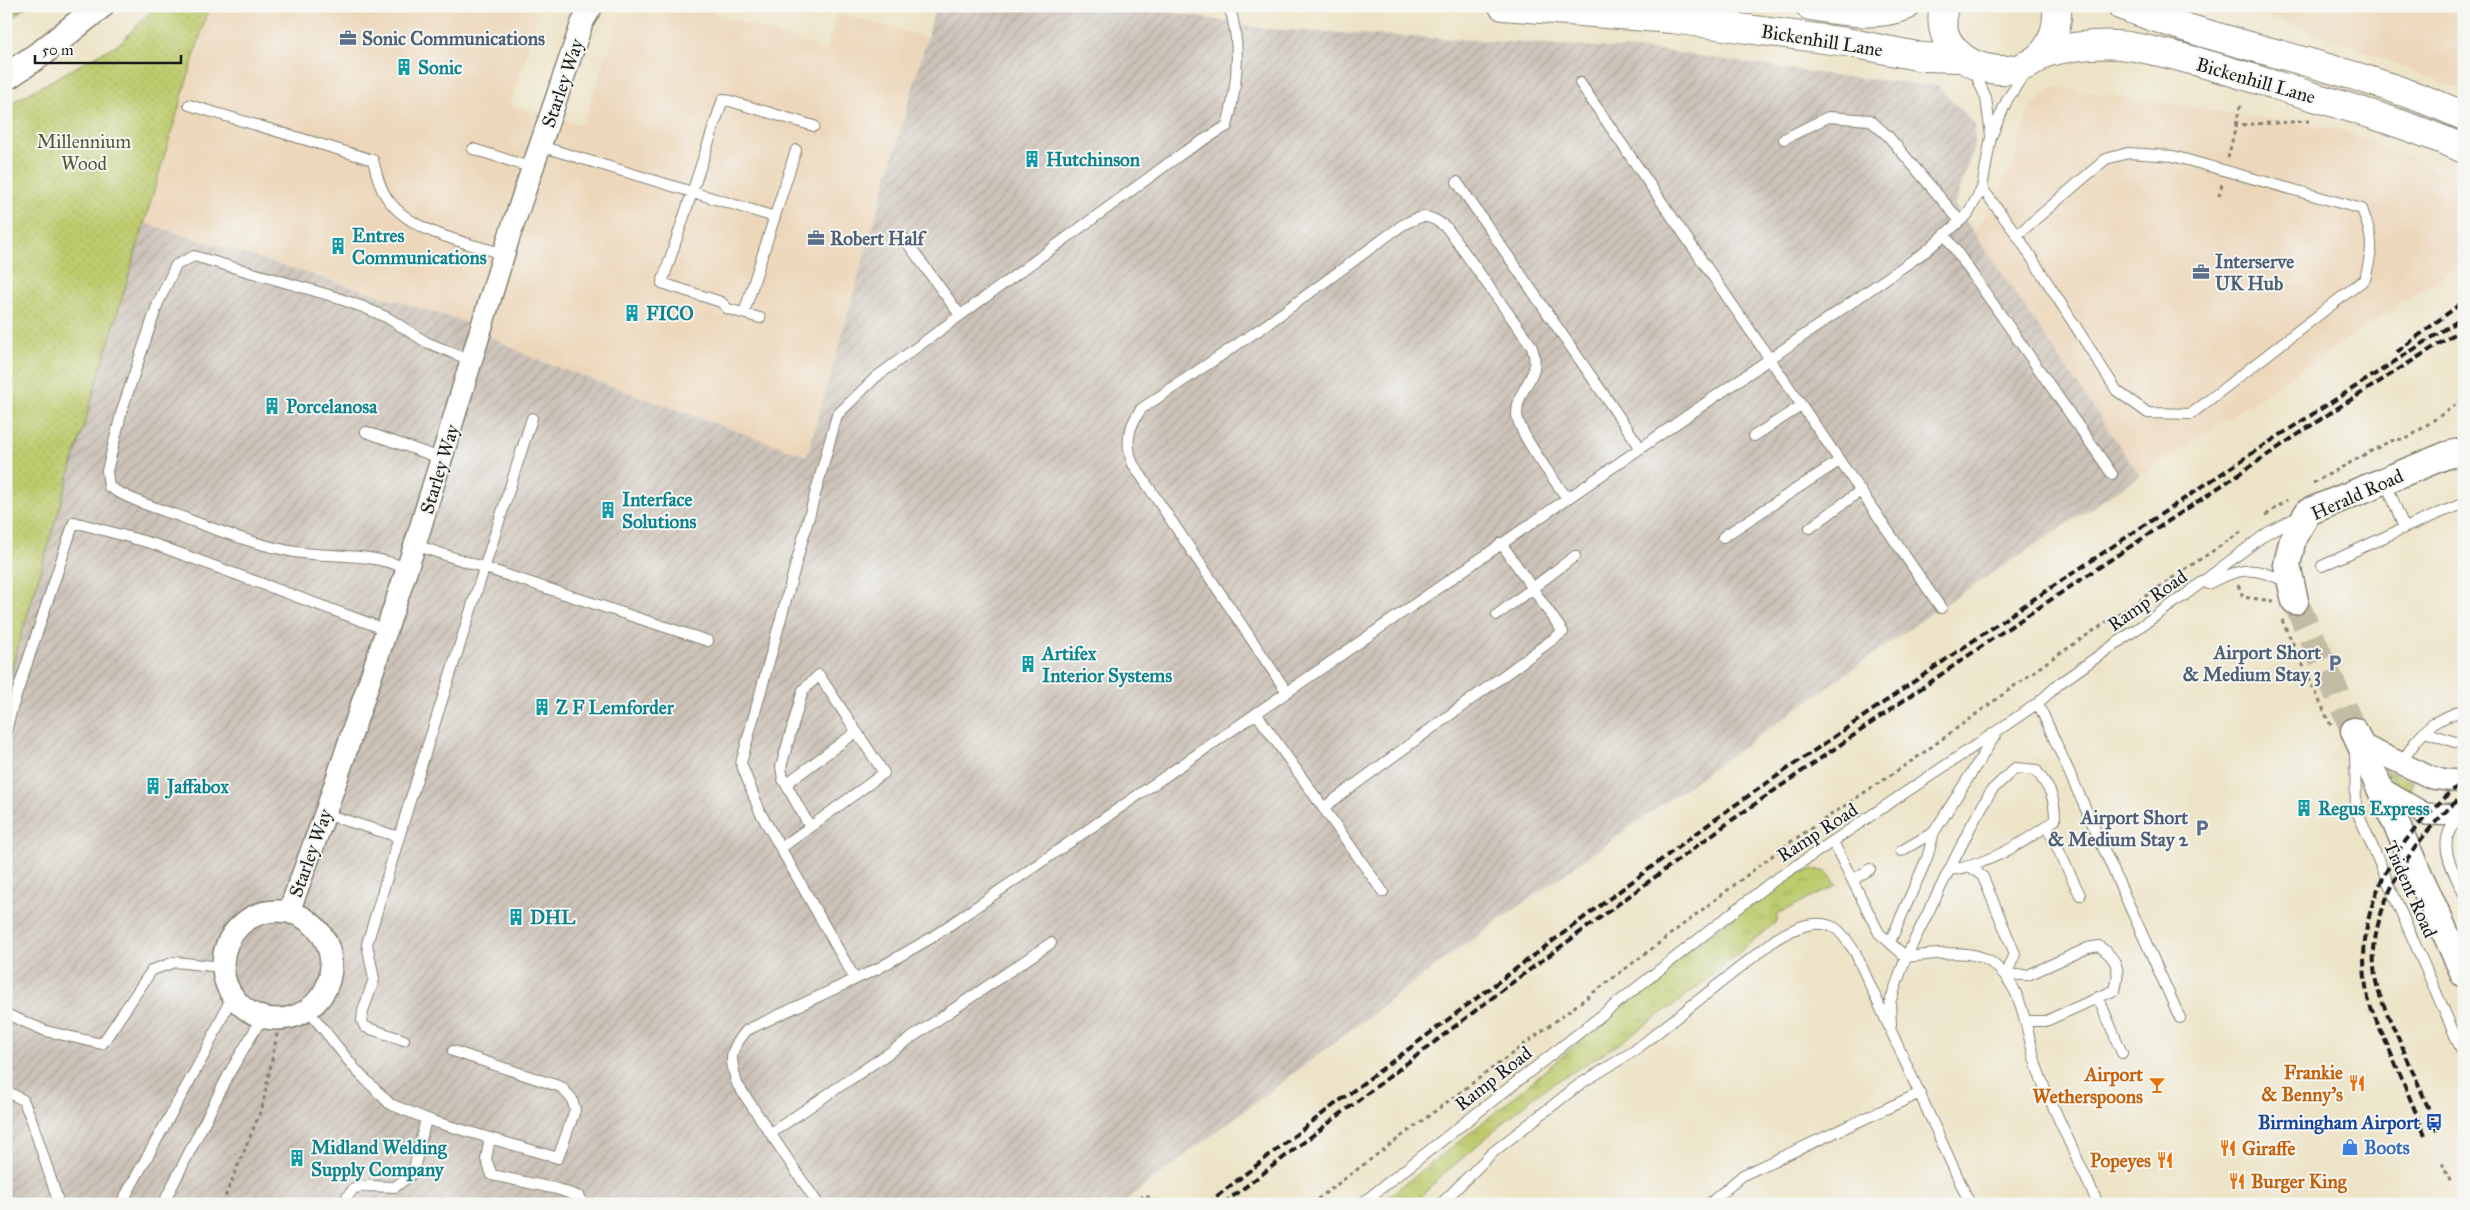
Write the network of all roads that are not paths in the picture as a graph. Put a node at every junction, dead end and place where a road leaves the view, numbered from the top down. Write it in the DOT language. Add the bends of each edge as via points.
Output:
graph roads {
  1 [pos="100,6"];
  2 [pos="1229,6"];
  3 [pos="1502,6"];
  4 [pos="1810,6"];
  5 [pos="1906,6"];
  6 [pos="1944,6"];
  7 [pos="2057,6"];
  8 [pos="2122,6"];
  9 [pos="586,12"];
  10 [pos="2036,59"];
  11 [pos="1967,61"];
  12 [pos="6,77"];
  13 [pos="1580,83"];
  14 [pos="190,105"];
  15 [pos="2464,116"];
  16 [pos="814,126"];
  17 [pos="1991,137"];
  18 [pos="1784,139"];
  19 [pos="540,146"];
  20 [pos="473,149"];
  21 [pos="2464,149"];
  22 [pos="796,150"];
  23 [pos="532,168"];
  24 [pos="1457,182"];
  25 [pos="1982,188"];
  26 [pos="693,194"];
  27 [pos="775,217"];
  28 [pos="1960,221"];
  29 [pos="1945,235"];
  30 [pos="2017,235"];
  31 [pos="902,237"];
  32 [pos="504,254"];
  33 [pos="744,313"];
  34 [pos="960,315"];
  35 [pos="760,318"];
  36 [pos="1768,358"];
  37 [pos="472,361"];
  38 [pos="1801,406"];
  39 [pos="532,418"];
  40 [pos="366,432"];
  41 [pos="1754,436"];
  42 [pos="1640,447"];
  43 [pos="2464,451"];
  44 [pos="443,459"];
  45 [pos="1839,461"];
  46 [pos="2112,474"];
  47 [pos="2385,481"];
  48 [pos="1860,491"];
  49 [pos="1567,498"];
  50 [pos="2464,503"];
  51 [pos="2308,512"];
  52 [pos="1810,528"];
  53 [pos="2404,528"];
  54 [pos="1723,537"];
  55 [pos="1501,543"];
  56 [pos="415,545"];
  57 [pos="1575,556"];
  58 [pos="2322,566"];
  59 [pos="407,568"];
  60 [pos="484,569"];
  61 [pos="1532,587"];
  62 [pos="2185,595"];
  63 [pos="2286,603"];
  64 [pos="1941,608"];
  65 [pos="1497,615"];
  66 [pos="387,630"];
  67 [pos="708,641"];
  68 [pos="1287,692"];
  69 [pos="2038,703"];
  70 [pos="2464,709"];
  71 [pos="1256,713"];
  72 [pos="6,731"];
  73 [pos="1997,731"];
  74 [pos="856,732"];
  75 [pos="2425,732"];
  76 [pos="2350,736"];
  77 [pos="2464,745"];
  78 [pos="2401,763"];
  79 [pos="2464,782"];
  80 [pos="786,784"];
  81 [pos="2382,789"];
  82 [pos="1323,808"];
  83 [pos="325,814"];
  84 [pos="2463,816"];
  85 [pos="2048,826"];
  86 [pos="810,827"];
  87 [pos="1934,832"];
  88 [pos="399,837"];
  89 [pos="1833,842"];
  90 [pos="781,848"];
  91 [pos="1901,851"];
  92 [pos="1971,867"];
  93 [pos="1870,869"];
  94 [pos="1950,870"];
  95 [pos="1853,880"];
  96 [pos="1383,892"];
  97 [pos="2464,894"];
  98 [pos="2080,895"];
  99 [pos="289,911"];
  100 [pos="1890,942"];
  101 [pos="1051,943"];
  102 [pos="1906,957"];
  103 [pos="222,967"];
  104 [pos="2464,974"];
  105 [pos="2006,975"];
  106 [pos="855,979"];
  107 [pos="232,996"];
  108 [pos="2098,998"];
  109 [pos="308,1010"];
  110 [pos="6,1014"];
  111 [pos="2180,1018"];
  112 [pos="271,1019"];
  113 [pos="2024,1021"];
  114 [pos="1891,1030"];
  115 [pos="404,1040"];
  116 [pos="453,1051"];
  117 [pos="2122,1053"];
  118 [pos="2464,1056"];
  119 [pos="6,1091"];
  120 [pos="1920,1093"];
  121 [pos="426,1119"];
  122 [pos="770,1133"];
  123 [pos="490,1138"];
  124 [pos="59,1204"];
  125 [pos="115,1204"];
  126 [pos="163,1204"];
  127 [pos="342,1204"];
  128 [pos="582,1204"];
  129 [pos="818,1204"];
  130 [pos="1361,1204"];
  131 [pos="1441,1204"];
  132 [pos="1709,1204"];
  133 [pos="1970,1204"];
  134 [pos="2098,1204"];
  1 -- 12 [label="street"];
  2 -- 34 [label="lane" via="1235,24 1236,53 1234,98 1227,126 1184,152"];
  3 -- 11 [label="main road, Bickenhill Lane" via="1672,19"];
  4 -- 5 [label="main road, Bickenhill Lane" via="1861,14 1887,12"];
  6 -- 11 [label="main road" via="1944,24 1949,40"];
  7 -- 10 [label="main road" via="2055,34"];
  8 -- 15 [label="main road, Bickenhill Lane" via="2169,24 2417,95"];
  9 -- 19 [label="street, Starley Way"];
  10 -- 11 [label="main road, Bickenhill Lane" via="2000,71 1984,69"];
  10 -- 17 [label="lane" via="2007,100"];
  10 -- 21 [label="main road, Bickenhill Lane" via="2065,47 2088,44 2127,46 2172,55 2394,121"];
  11 -- 17 [label="lane" via="1986,98"];
  13 -- 36 [label="lane"];
  14 -- 32 [label="lane" via="373,160 384,194 412,222"];
  16 -- 26 [label="lane" via="724,99"];
  17 -- 25 [label="lane"];
  18 -- 28 [label="lane" via="1828,118 1870,120 1888,136"];
  19 -- 23 [label="street, Starley Way"];
  19 -- 26 [label="lane"];
  20 -- 23 [label="lane"];
  22 -- 27 [label="lane"];
  23 -- 32 [label="street, Starley Way"];
  24 -- 42 [label="lane"];
  25 -- 28 [label="lane" via="1968,214"];
  25 -- 30 [label="lane"];
  26 -- 27 [label="lane"];
  26 -- 33 [label="lane" via="662,283"];
  27 -- 33 [label="lane"];
  28 -- 29 [label="lane"];
  29 -- 36 [label="lane"];
  29 -- 46 [label="lane"];
  30 -- 30 [label="lane" via="2106,159 2128,153 2173,156 2362,209 2370,228 2373,248 2365,279 2191,414 2148,413 2117,391"];
  31 -- 34 [label="lane"];
  32 -- 37 [label="street, Starley Way"];
  33 -- 35 [label="lane"];
  34 -- 90 [label="lane" via="876,377 837,415 741,763 760,812"];
  36 -- 38 [label="lane"];
  36 -- 42 [label="lane"];
  37 -- 44 [label="street, Starley Way"];
  37 -- 59 [label="lane" via="426,342 388,318 329,295 194,256 176,265 158,303 122,410 107,471 109,487 125,496 272,547 316,555 371,558"];
  38 -- 41 [label="lane"];
  38 -- 45 [label="lane"];
  39 -- 60 [label="lane"];
  40 -- 44 [label="lane"];
  42 -- 49 [label="lane"];
  43 -- 47 [label="street, Herald Road"];
  44 -- 56 [label="street, Starley Way"];
  45 -- 48 [label="lane"];
  45 -- 54 [label="lane"];
  47 -- 51 [label="street, Herald Road"];
  47 -- 53 [label="lane"];
  48 -- 52 [label="lane"];
  48 -- 64 [label="lane"];
  49 -- 55 [label="lane"];
  49 -- 68 [label="lane" via="1520,429 1516,414 1534,371 1536,358 1531,345 1447,228 1432,217 1419,216 1400,226 1266,325 1141,409 1131,424 1128,453 1133,464"];
  50 -- 53 [label="lane"];
  51 -- 62 [label="lane, Ramp Road" via="2267,533"];
  51 -- 63 [label="street, Herald Road" via="2293,538 2287,565"];
  53 -- 58 [label="lane"];
  55 -- 61 [label="lane"];
  55 -- 68 [label="lane"];
  56 -- 59 [label="street, Starley Way"];
  56 -- 60 [label="lane"];
  57 -- 61 [label="lane"];
  59 -- 66 [label="street, Starley Way"];
  60 -- 67 [label="lane"];
  60 -- 88 [label="lane"];
  61 -- 65 [label="lane"];
  61 -- 82 [label="lane" via="1563,632"];
  62 -- 63 [label="lane" via="2223,576 2248,569 2264,572"];
  62 -- 69 [label="lane, Ramp Road" via="2060,683"];
  66 -- 72 [label="lane" via="154,544 74,522"];
  66 -- 83 [label="street, Starley Way"];
  68 -- 71 [label="lane"];
  69 -- 73 [label="lane, Ramp Road"];
  69 -- 111 [label="lane"];
  70 -- 75 [label="lane" via="2433,723"];
  71 -- 82 [label="lane"];
  71 -- 106 [label="lane" via="931,938"];
  73 -- 87 [label="lane"];
  73 -- 89 [label="lane, Ramp Road"];
  74 -- 80 [label="lane"];
  74 -- 80 [label="lane" via="819,675 803,690 792,724 781,767"];
  74 -- 86 [label="lane" via="884,773"];
  75 -- 77 [label="lane"];
  75 -- 78 [label="lane"];
  76 -- 78 [label="street"];
  76 -- 81 [label="street"];
  76 -- 118 [label="lane, Trident Road" via="2356,809"];
  78 -- 79 [label="street" via="2432,778"];
  80 -- 86 [label="lane"];
  81 -- 84 [label="street" via="2425,814"];
  81 -- 104 [label="street"];
  82 -- 96 [label="lane"];
  83 -- 88 [label="lane"];
  83 -- 99 [label="street, Starley Way"];
  84 -- 97 [label="lane" via="2452,823 2445,848"];
  85 -- 92 [label="lane" via="2032,838"];
  85 -- 94 [label="lane" via="2055,820 2055,802 2050,789 2036,770 2015,768 1991,791"];
  85 -- 98 [label="lane"];
  86 -- 90 [label="lane"];
  87 -- 91 [label="lane"];
  87 -- 100 [label="lane" via="1927,858"];
  88 -- 115 [label="lane" via="367,944 374,979 362,1017 365,1027"];
  89 -- 95 [label="lane"];
  89 -- 130 [label="lane, Ramp Road" via="1769,884"];
  90 -- 106 [label="lane"];
  92 -- 94 [label="lane"];
  92 -- 105 [label="lane" via="1983,877 2015,954"];
  93 -- 95 [label="lane"];
  94 -- 102 [label="lane"];
  95 -- 100 [label="lane" via="1880,933"];
  99 -- 103 [label="street" via="260,913 246,920 232,934 224,951"];
  99 -- 109 [label="street" via="306,918 320,932 331,960 328,984 319,1000"];
  100 -- 102 [label="lane"];
  101 -- 122 [label="lane"];
  102 -- 105 [label="lane" via="1960,954 1987,960"];
  102 -- 114 [label="lane" via="1890,1002"];
  103 -- 107 [label="street"];
  103 -- 110 [label="lane" via="175,962 152,970 102,1044 46,1032"];
  105 -- 108 [label="lane" via="2028,975 2099,946 2112,956 2119,974 2115,990"];
  105 -- 113 [label="lane" via="2019,1000"];
  106 -- 122 [label="lane" via="747,1030 734,1045 732,1063 737,1084"];
  107 -- 112 [label="street" via="245,1010"];
  107 -- 125 [label="lane" via="205,1053 122,1202"];
  108 -- 113 [label="lane" via="2046,1021"];
  108 -- 117 [label="lane"];
  109 -- 112 [label="street" via="291,1018"];
  109 -- 121 [label="lane" via="356,1070 390,1104"];
  112 -- 126 [label="lane" via="231,1070"];
  113 -- 134 [label="lane" via="2041,1078"];
  114 -- 120 [label="lane"];
  114 -- 131 [label="lane" via="1856,952 1835,928 1815,924 1798,927 1776,939 1634,1051 1580,1084 1492,1153"];
  116 -- 123 [label="lane" via="561,1087 572,1099 575,1110 558,1158"];
  119 -- 124 [label="lane" via="23,1100 40,1141"];
  120 -- 132 [label="lane" via="1743,1175"];
  120 -- 133 [label="lane"];
  121 -- 123 [label="lane"];
  121 -- 127 [label="lane" via="413,1173 395,1187 354,1188"];
  122 -- 129 [label="lane"];
  123 -- 128 [label="lane" via="486,1159 492,1175 557,1189 580,1197"];
}
